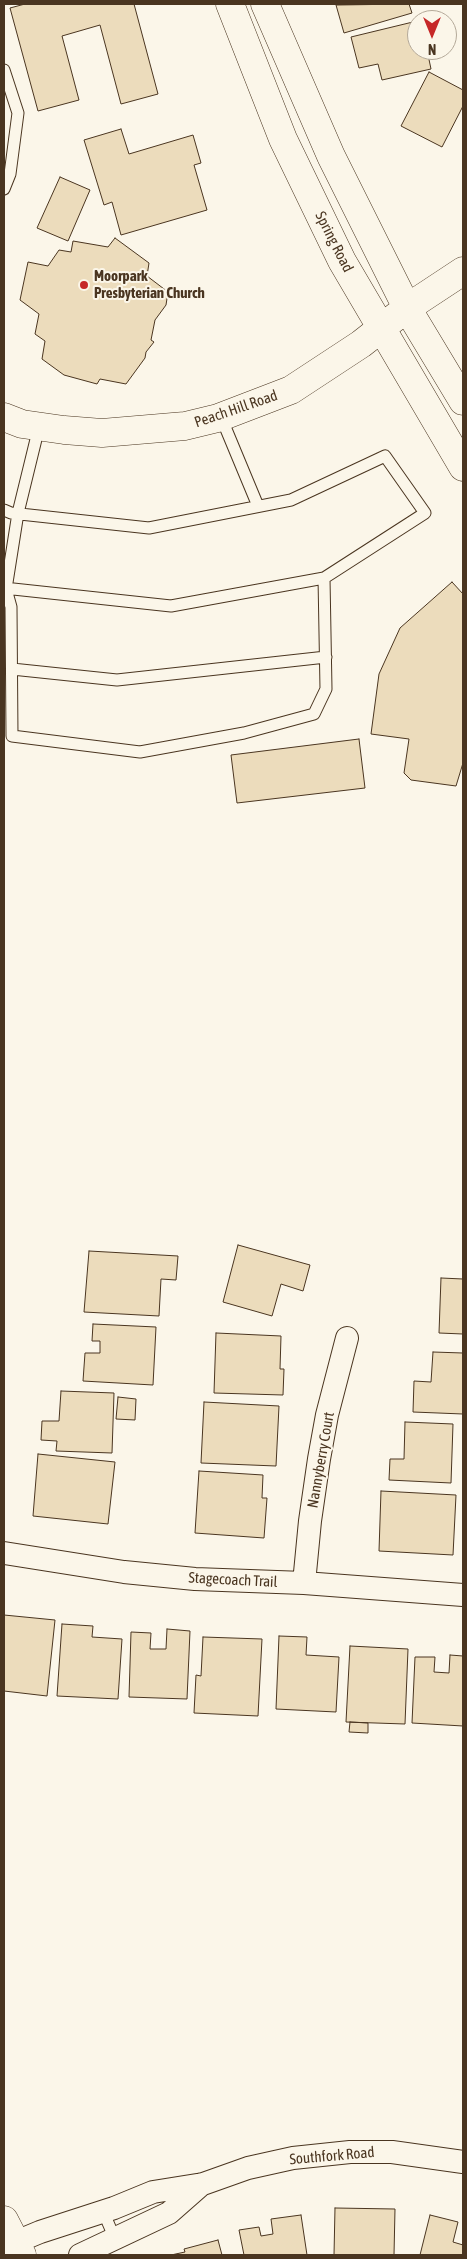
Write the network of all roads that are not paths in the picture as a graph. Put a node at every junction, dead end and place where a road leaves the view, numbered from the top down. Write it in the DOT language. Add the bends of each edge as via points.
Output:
graph roads {
  1 [pos="230,4"];
  2 [pos="265,4"];
  3 [pos="4,70"];
  4 [pos="4,189"];
  5 [pos="463,272"];
  6 [pos="407,308"];
  7 [pos="380,328"];
  8 [pos="463,401"];
  9 [pos="4,417"];
  10 [pos="221,417"];
  11 [pos="39,426"];
  12 [pos="463,468"];
  13 [pos="258,506"];
  14 [pos="4,510"];
  15 [pos="18,514"];
  16 [pos="324,578"];
  17 [pos="5,588"];
  18 [pos="326,657"];
  19 [pos="12,669"];
  20 [pos="348,1338"];
  21 [pos="4,1553"];
  22 [pos="304,1583"];
  23 [pos="463,1595"];
  24 [pos="463,2162"];
  25 [pos="203,2184"];
  26 [pos="103,2211"];
  27 [pos="115,2240"];
  28 [pos="11,2241"];
  29 [pos="80,2255"];
  1 -- 7 [label="main road, Spring Road" via="283,139 342,261"];
  2 -- 6 [label="main road" via="331,156"];
  3 -- 4 [label="lane" via="18,114 10,174"];
  5 -- 6 [label="main road, Peach Hill Road"];
  6 -- 7 [label="main road, Peach Hill Road"];
  6 -- 8 [label="main road"];
  7 -- 10 [label="main road, Peach Hill Road" via="290,390"];
  7 -- 12 [label="main road, Spring Road"];
  9 -- 11 [label="main road, Peach Hill Road"];
  10 -- 11 [label="main road, Peach Hill Road" via="185,426 102,433"];
  10 -- 13 [label="lane"];
  11 -- 15 [label="lane"];
  13 -- 15 [label="lane" via="149,528"];
  13 -- 16 [label="lane" via="290,500 385,456 425,513"];
  14 -- 15 [label="lane"];
  15 -- 17 [label="lane"];
  16 -- 17 [label="lane" via="171,606"];
  16 -- 18 [label="lane"];
  17 -- 19 [label="lane" via="11,607"];
  18 -- 19 [label="lane" via="117,680"];
  18 -- 19 [label="lane" via="326,689 314,714 244,733 140,752 12,736"];
  20 -- 22 [label="street, Nannyberry Court" via="319,1459"];
  21 -- 22 [label="street, Stagecoach Trail" via="124,1572 195,1579"];
  22 -- 23 [label="street, Stagecoach Trail"];
  24 -- 25 [label="street, Southfork Road" via="392,2152 350,2152 293,2158 248,2168"];
  25 -- 26 [label="street, Southfork Road" via="153,2192"];
  25 -- 27 [label="street, Southfork Road" via="169,2213"];
  26 -- 27 [label="lane"];
  26 -- 28 [label="street, Southfork Road"];
  27 -- 29 [label="street, Southfork Road"];
}
